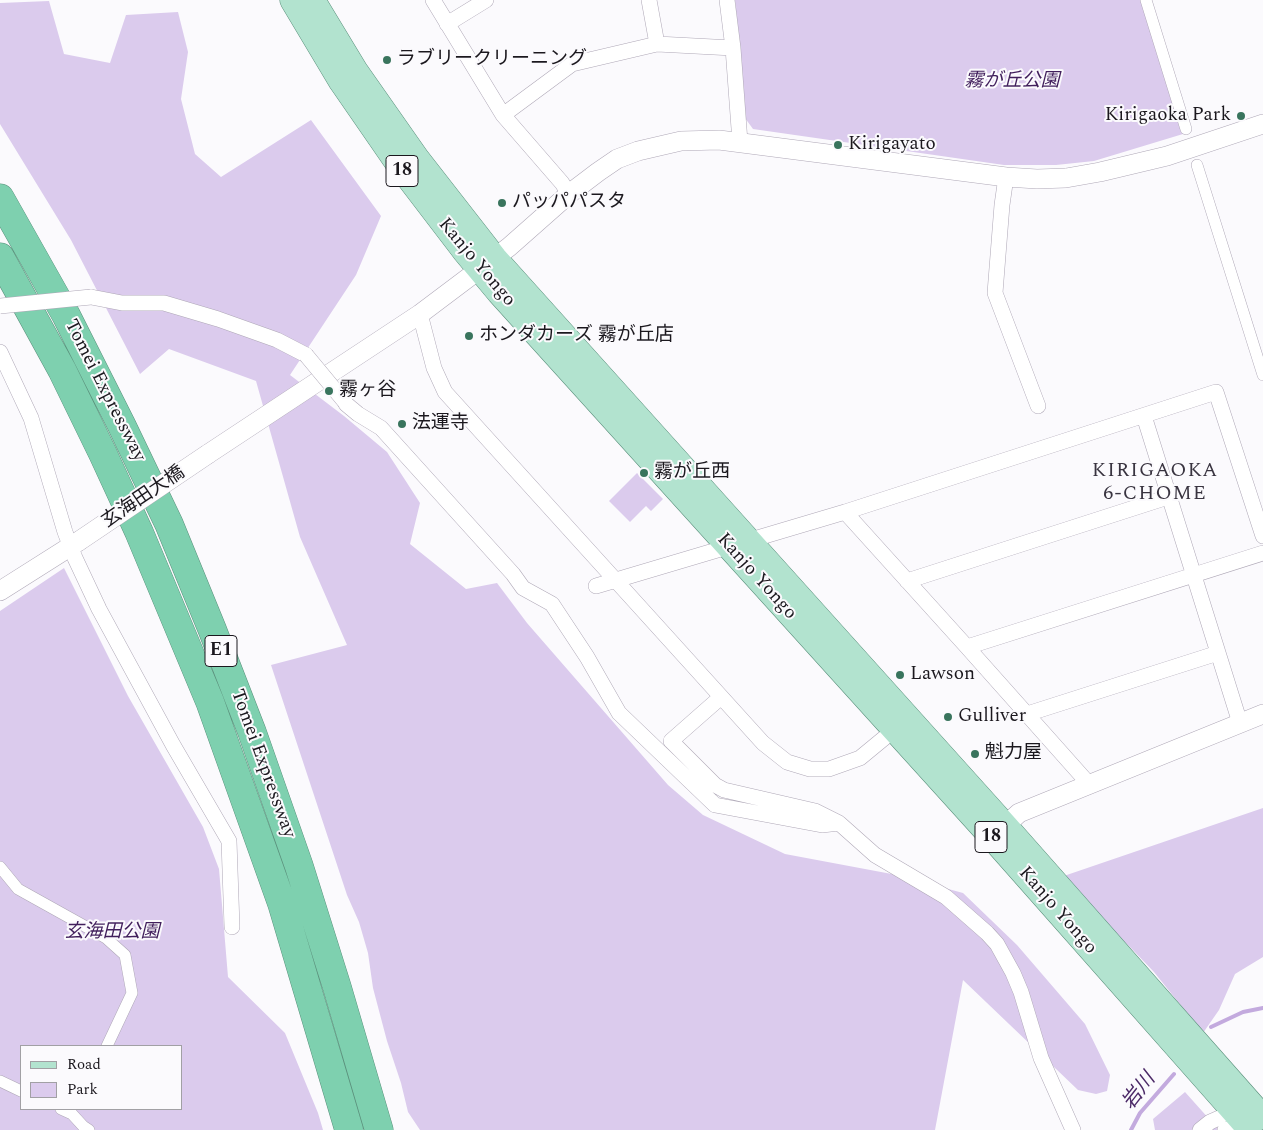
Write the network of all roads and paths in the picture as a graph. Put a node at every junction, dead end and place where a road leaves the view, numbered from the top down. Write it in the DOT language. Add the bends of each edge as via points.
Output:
graph roads {
  1 [pos="292,0"];
  2 [pos="313,0"];
  3 [pos="433,0"];
  4 [pos="486,0"];
  5 [pos="649,0"];
  6 [pos="727,0"];
  7 [pos="1146,0"];
  8 [pos="448,24"];
  9 [pos="657,44"];
  10 [pos="733,48"];
  11 [pos="503,115"];
  12 [pos="1263,124"];
  13 [pos="1186,129"];
  14 [pos="740,142"];
  15 [pos="1197,165"];
  16 [pos="1006,176"];
  17 [pos="569,194"];
  18 [pos="0,198"];
  19 [pos="0,257"];
  20 [pos="488,264"];
  21 [pos="0,306"];
  22 [pos="420,314"];
  23 [pos="0,352"];
  24 [pos="1263,375"];
  25 [pos="1038,406"];
  26 [pos="1144,416"];
  27 [pos="1168,497"];
  28 [pos="845,512"];
  29 [pos="1263,536"];
  30 [pos="75,544"];
  31 [pos="738,544"];
  32 [pos="1263,553"];
  33 [pos="1194,574"];
  34 [pos="907,580"];
  35 [pos="616,581"];
  36 [pos="596,586"];
  37 [pos="0,591"];
  38 [pos="968,646"];
  39 [pos="1218,653"];
  40 [pos="721,697"];
  41 [pos="1027,714"];
  42 [pos="1263,714"];
  43 [pos="1240,723"];
  44 [pos="894,730"];
  45 [pos="1089,784"];
  46 [pos="839,823"];
  47 [pos="999,832"];
  48 [pos="0,867"];
  49 [pos="232,927"];
  50 [pos="107,1045"];
  51 [pos="0,1081"];
  52 [pos="20,1091"];
  53 [pos="74,1111"];
  54 [pos="1246,1120"];
  55 [pos="89,1130"];
  56 [pos="349,1130"];
  57 [pos="380,1130"];
  58 [pos="1073,1130"];
  59 [pos="1200,1130"];
  1 -- 20 [label="main road, Kanjo Yongo / 18" via="341,82 399,166"];
  2 -- 20 [label="main road, Kanjo Yongo / 18" via="356,70"];
  3 -- 8 [label="street"];
  4 -- 8 [label="street"];
  5 -- 9 [label="street"];
  6 -- 10 [label="street"];
  7 -- 13 [label="street"];
  8 -- 11 [label="street"];
  9 -- 10 [label="street"];
  9 -- 11 [label="street" via="572,64"];
  10 -- 14 [label="street"];
  11 -- 17 [label="street"];
  12 -- 16 [label="street, 玄海田大橋" via="1167,156 1100,172 1066,178"];
  14 -- 16 [label="street, 玄海田大橋"];
  14 -- 17 [label="street, 玄海田大橋" via="701,139 638,151 617,159"];
  15 -- 24 [label="street"];
  16 -- 25 [label="street" via="995,293"];
  17 -- 20 [label="street, 玄海田大橋"];
  18 -- 57 [label="highway, Tomei Expressway / E1" via="66,315 169,524 252,732 338,987"];
  19 -- 56 [label="highway, Tomei Expressway / E1" via="62,370 103,454 210,702 282,904"];
  20 -- 22 [label="street, 玄海田大橋"];
  20 -- 31 [label="main road, Kanjo Yongo / 18"];
  21 -- 46 [label="street, bridge" via="91,298 122,303 164,303 277,340 306,355 346,404 381,428 523,588 557,601 619,712 715,805 822,825"];
  22 -- 30 [label="street, 玄海田大橋, bridge"];
  22 -- 35 [label="street" via="444,392"];
  23 -- 30 [label="street" via="31,418"];
  26 -- 27 [label="street"];
  26 -- 28 [label="street"];
  26 -- 29 [label="street" via="1216,392"];
  27 -- 33 [label="street"];
  27 -- 34 [label="street"];
  28 -- 31 [label="street"];
  28 -- 34 [label="street"];
  30 -- 37 [label="street, 玄海田大橋"];
  30 -- 49 [label="street" via="99,609 229,841"];
  31 -- 35 [label="street"];
  31 -- 44 [label="main road, Kanjo Yongo / 18"];
  31 -- 47 [label="main road, Kanjo Yongo / 18"];
  32 -- 33 [label="street"];
  33 -- 38 [label="street"];
  33 -- 39 [label="street"];
  34 -- 38 [label="street"];
  35 -- 36 [label="street"];
  35 -- 40 [label="street"];
  38 -- 41 [label="street"];
  39 -- 41 [label="street"];
  39 -- 43 [label="street"];
  40 -- 44 [label="street" via="762,742 787,762 810,769 829,769 860,758"];
  40 -- 46 [label="street" via="671,741 724,790 815,811"];
  41 -- 45 [label="street"];
  42 -- 43 [label="street"];
  43 -- 45 [label="street"];
  44 -- 47 [label="main road, Kanjo Yongo / 18"];
  45 -- 47 [label="street" via="1019,813"];
  46 -- 58 [label="street" via="875,855 946,897 997,944 1021,992 1041,1058"];
  47 -- 54 [label="main road, Kanjo Yongo / 18"];
  48 -- 50 [label="street" via="18,889 106,938 125,955 132,993"];
  51 -- 52 [label="street"];
  53 -- 55 [label="street"];
  54 -- 59 [label="street" via="1210,1122"];
}
